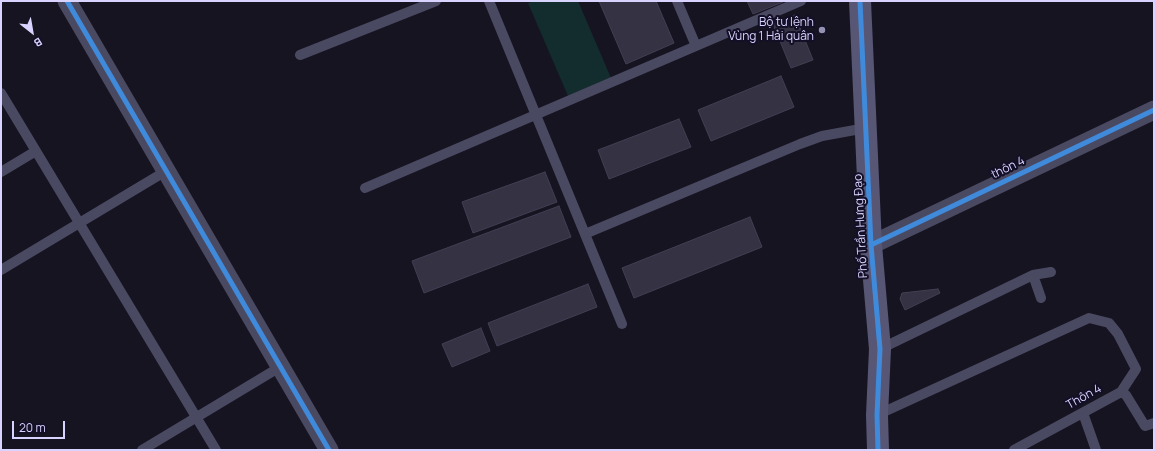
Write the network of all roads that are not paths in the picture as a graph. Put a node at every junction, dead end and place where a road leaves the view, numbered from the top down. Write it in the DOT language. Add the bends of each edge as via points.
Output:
graph roads {
  1 [pos="67,1"];
  2 [pos="436,1"];
  3 [pos="489,1"];
  4 [pos="677,1"];
  5 [pos="801,1"];
  6 [pos="860,1"];
  7 [pos="696,46"];
  8 [pos="300,55"];
  9 [pos="1,93"];
  10 [pos="1154,110"];
  11 [pos="536,115"];
  12 [pos="866,128"];
  13 [pos="36,151"];
  14 [pos="166,171"];
  15 [pos="1,172"];
  16 [pos="365,188"];
  17 [pos="80,223"];
  18 [pos="585,234"];
  19 [pos="871,245"];
  20 [pos="1,270"];
  21 [pos="1051,272"];
  22 [pos="1033,275"];
  23 [pos="1040,298"];
  24 [pos="622,324"];
  25 [pos="880,349"];
  26 [pos="280,367"];
  27 [pos="1121,392"];
  28 [pos="1083,413"];
  29 [pos="877,415"];
  30 [pos="197,418"];
  31 [pos="1154,423"];
  32 [pos="142,450"];
  33 [pos="216,450"];
  34 [pos="329,450"];
  35 [pos="878,450"];
  36 [pos="1014,450"];
  37 [pos="1096,450"];
  1 -- 14 [label="street"];
  2 -- 8 [label="lane"];
  3 -- 11 [label="lane"];
  4 -- 7 [label="lane"];
  5 -- 7 [label="lane"];
  6 -- 12 [label="street, Phố Trần Hưng Đạo"];
  7 -- 11 [label="lane"];
  9 -- 13 [label="lane"];
  10 -- 19 [label="street, thôn 4"];
  11 -- 16 [label="lane"];
  11 -- 18 [label="lane"];
  12 -- 18 [label="lane" via="822,136 800,144"];
  12 -- 19 [label="street, Phố Trần Hưng Đạo"];
  13 -- 15 [label="lane"];
  13 -- 17 [label="lane"];
  14 -- 17 [label="lane"];
  14 -- 26 [label="street"];
  17 -- 20 [label="lane"];
  17 -- 30 [label="lane"];
  18 -- 24 [label="lane"];
  19 -- 25 [label="street, Phố Trần Hưng Đạo"];
  21 -- 22 [label="lane"];
  22 -- 23 [label="lane"];
  22 -- 25 [label="lane"];
  25 -- 29 [label="street, Phố Trần Hưng Đạo"];
  26 -- 30 [label="lane"];
  26 -- 34 [label="street"];
  27 -- 28 [label="lane, Thôn 4"];
  27 -- 29 [label="lane" via="1136,369 1118,334 1109,323 1089,318"];
  27 -- 31 [label="lane, Thôn 4" via="1126,395 1145,426"];
  28 -- 36 [label="lane, Thôn 4"];
  28 -- 37 [label="lane"];
  29 -- 35 [label="street, Phố Trần Hưng Đạo"];
  30 -- 32 [label="lane"];
  30 -- 33 [label="lane"];
}
